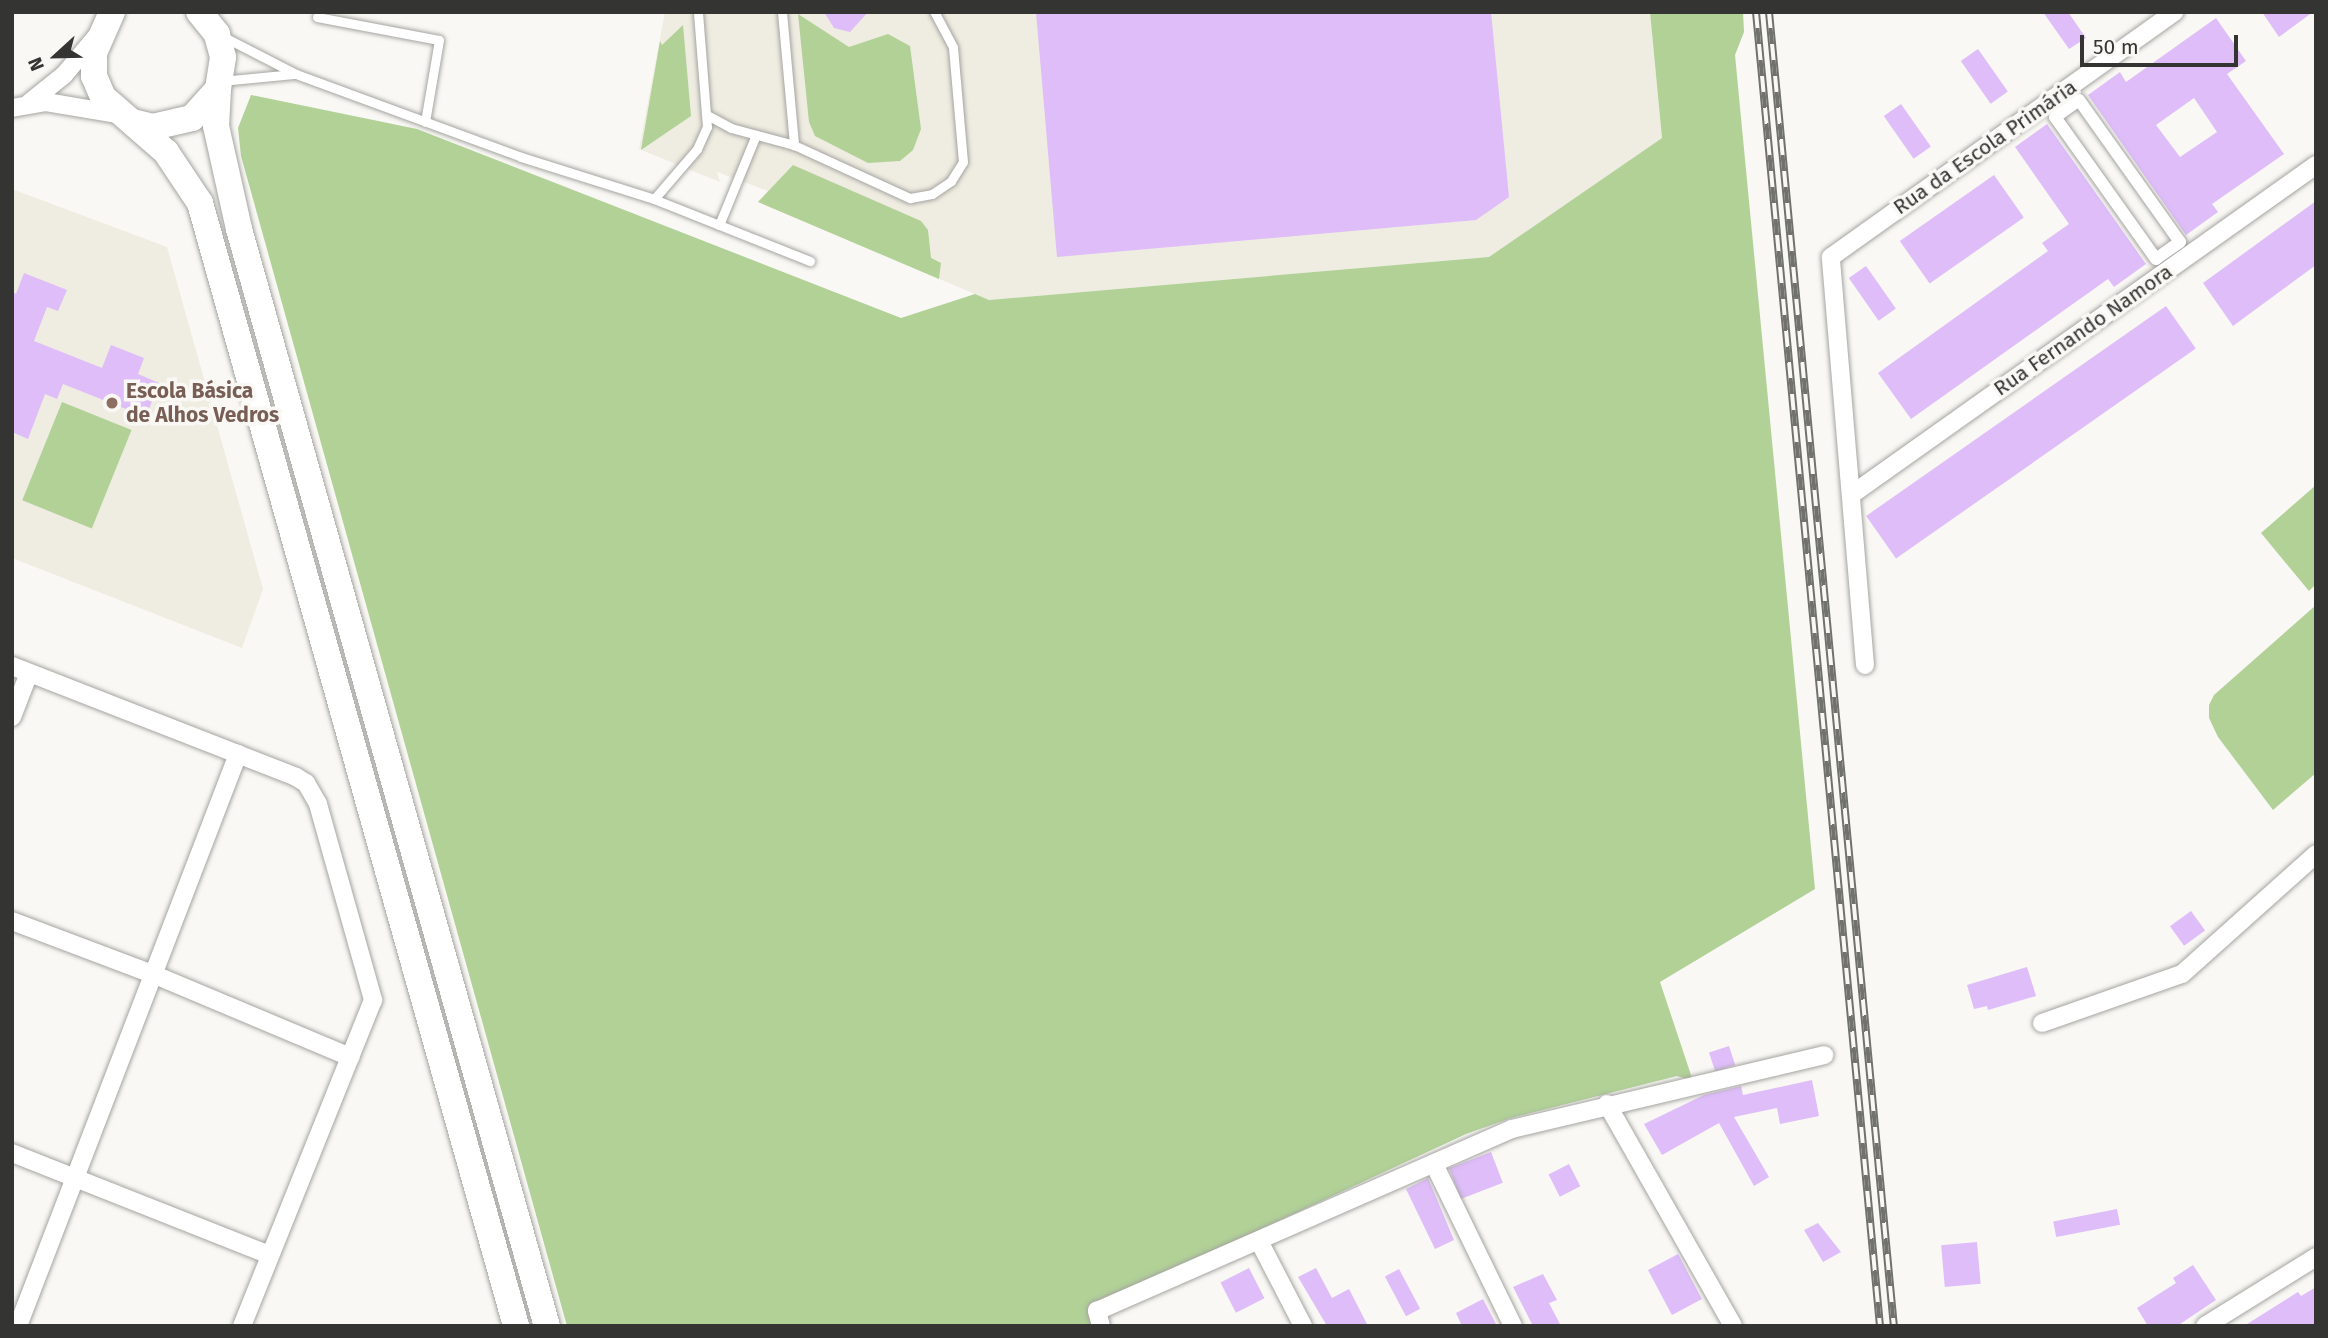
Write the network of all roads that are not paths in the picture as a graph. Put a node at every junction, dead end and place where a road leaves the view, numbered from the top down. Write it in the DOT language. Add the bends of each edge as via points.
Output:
graph roads {
  1 [pos="199,12"];
  2 [pos="698,12"];
  3 [pos="782,12"];
  4 [pos="934,12"];
  5 [pos="2174,12"];
  6 [pos="317,17"];
  7 [pos="110,19"];
  8 [pos="217,34"];
  9 [pos="296,74"];
  10 [pos="219,85"];
  11 [pos="20,105"];
  12 [pos="707,115"];
  13 [pos="126,118"];
  14 [pos="425,122"];
  15 [pos="756,135"];
  16 [pos="794,145"];
  17 [pos="2316,165"];
  18 [pos="654,199"];
  19 [pos="719,225"];
  20 [pos="2180,242"];
  21 [pos="810,261"];
  22 [pos="1851,495"];
  23 [pos="1865,665"];
  24 [pos="21,669"];
  25 [pos="12,717"];
  26 [pos="238,754"];
  27 [pos="2316,854"];
  28 [pos="12,921"];
  29 [pos="155,975"];
  30 [pos="2042,1023"];
  31 [pos="1824,1055"];
  32 [pos="350,1057"];
  33 [pos="1607,1104"];
  34 [pos="12,1153"];
  35 [pos="1434,1164"];
  36 [pos="76,1177"];
  37 [pos="1259,1241"];
  38 [pos="270,1255"];
  39 [pos="2314,1261"];
  40 [pos="18,1326"];
  41 [pos="242,1326"];
  42 [pos="516,1326"];
  43 [pos="547,1326"];
  44 [pos="1101,1326"];
  45 [pos="1303,1326"];
  46 [pos="1513,1326"];
  47 [pos="1733,1326"];
  48 [pos="2205,1326"];
  1 -- 8 [label="main road"];
  2 -- 12 [label="lane"];
  3 -- 16 [label="lane"];
  4 -- 16 [label="lane" via="953,47 964,162 951,181 932,194 910,198"];
  5 -- 22 [label="street, Rua da Escola Primária" via="1831,257"];
  6 -- 14 [label="lane" via="439,40"];
  7 -- 11 [label="street" via="64,75"];
  7 -- 13 [label="main road" via="94,53 94,76 103,97"];
  8 -- 9 [label="lane"];
  8 -- 10 [label="main road" via="223,57"];
  9 -- 10 [label="lane"];
  9 -- 14 [label="lane"];
  10 -- 13 [label="main road" via="192,118 153,127"];
  10 -- 43 [label="main road" via="216,126 239,229"];
  11 -- 13 [label="street"];
  12 -- 15 [label="lane"];
  12 -- 18 [label="lane" via="703,138"];
  13 -- 42 [label="main road" via="166,152 200,203"];
  14 -- 18 [label="lane"];
  15 -- 16 [label="lane"];
  15 -- 19 [label="lane"];
  17 -- 22 [label="street, Rua Fernando Namora"];
  18 -- 19 [label="lane"];
  19 -- 21 [label="lane"];
  20 -- 20 [label="street" via="2155,259 2055,117 2079,100"];
  22 -- 23 [label="street"];
  24 -- 25 [label="street"];
  24 -- 26 [label="street"];
  26 -- 29 [label="street"];
  26 -- 32 [label="street" via="306,783 318,804 373,1000"];
  27 -- 30 [label="street" via="2182,974"];
  28 -- 29 [label="street"];
  29 -- 32 [label="street"];
  29 -- 36 [label="street"];
  31 -- 33 [label="street"];
  32 -- 38 [label="street"];
  33 -- 35 [label="street" via="1513,1129"];
  33 -- 47 [label="street"];
  34 -- 36 [label="street"];
  35 -- 37 [label="street"];
  35 -- 46 [label="street"];
  36 -- 38 [label="street"];
  36 -- 40 [label="street"];
  37 -- 44 [label="street" via="1097,1311"];
  37 -- 45 [label="street"];
  38 -- 41 [label="street"];
  39 -- 48 [label="street"];
}
